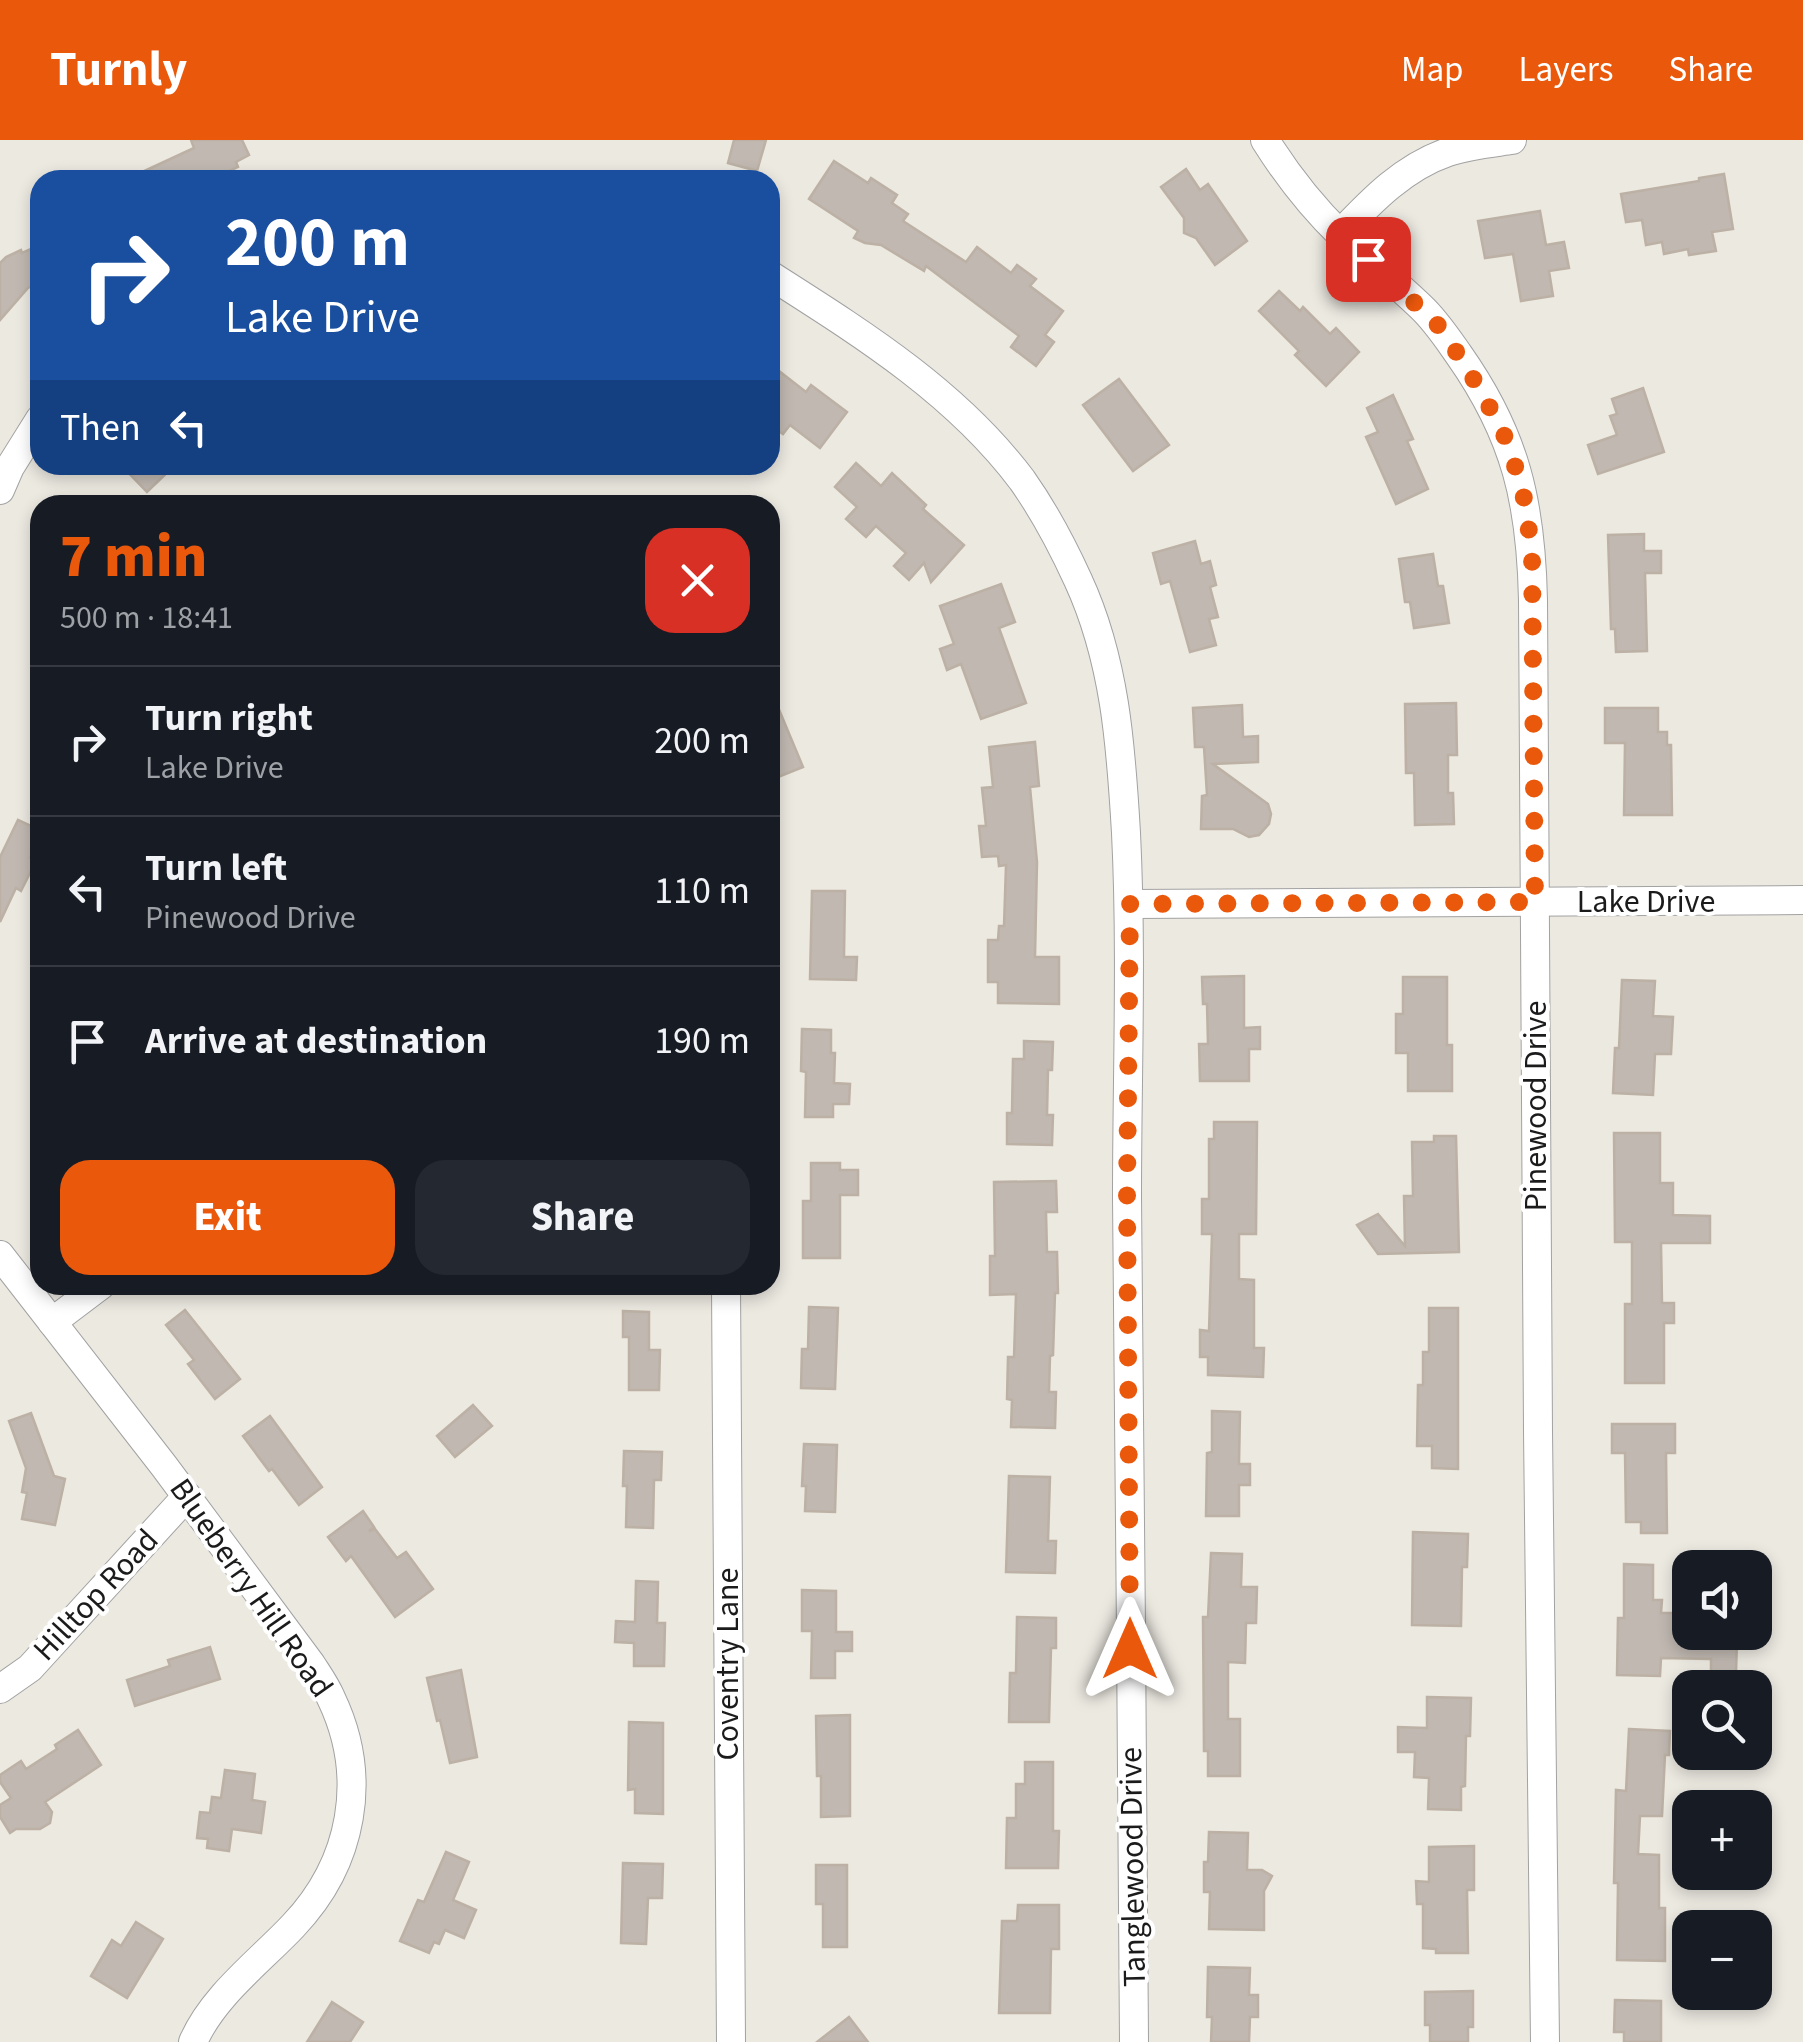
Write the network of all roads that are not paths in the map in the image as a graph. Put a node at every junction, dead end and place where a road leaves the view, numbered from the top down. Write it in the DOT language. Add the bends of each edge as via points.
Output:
graph roads {
  1 [pos="1265,140"];
  2 [pos="1512,140"];
  3 [pos="1340,234"];
  4 [pos="780,282"];
  5 [pos="30,435"];
  6 [pos="0,490"];
  7 [pos="1803,900"];
  8 [pos="1535,902"];
  9 [pos="1130,904"];
  10 [pos="0,1255"];
  11 [pos="30,1294"];
  12 [pos="31,1295"];
  13 [pos="87,1295"];
  14 [pos="726,1295"];
  15 [pos="52,1322"];
  16 [pos="187,1496"];
  17 [pos="0,1689"];
  18 [pos="193,2042"];
  19 [pos="731,2042"];
  20 [pos="1134,2042"];
  21 [pos="1544,2042"];
  1 -- 3 [label="street, Pinewood Drive"];
  2 -- 3 [label="street" via="1458,149 1415,167"];
  3 -- 8 [label="street, Pinewood Drive" via="1437,324 1485,396 1522,486 1532,550"];
  4 -- 9 [label="street, Tanglewood Drive" via="929,384 998,451 1036,501 1080,584 1111,681 1122,747"];
  5 -- 6 [label="street"];
  7 -- 8 [label="street, Lake Drive"];
  8 -- 9 [label="street, Lake Drive"];
  8 -- 21 [label="street, Pinewood Drive"];
  9 -- 20 [label="street, Tanglewood Drive"];
  10 -- 11 [label="street, Blueberry Hill Road"];
  12 -- 15 [label="street, Blueberry Hill Road"];
  13 -- 15 [label="street"];
  14 -- 19 [label="street, Coventry Lane"];
  15 -- 16 [label="street, Blueberry Hill Road"];
  16 -- 17 [label="street, Hilltop Road" via="30,1668"];
  16 -- 18 [label="street, Blueberry Hill Road" via="332,1698 352,1793 342,1849 319,1894 237,1982"];
}
